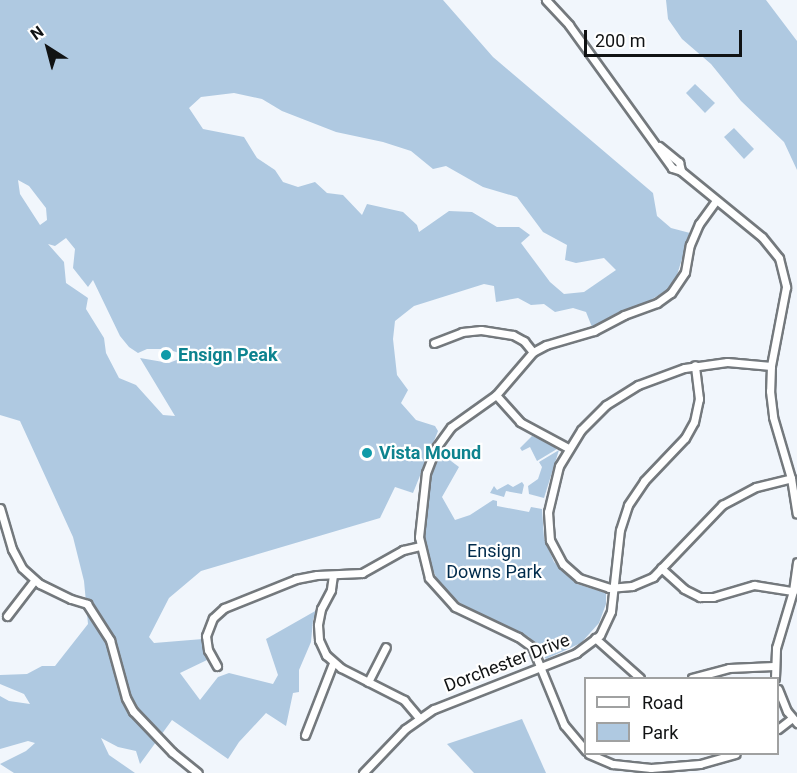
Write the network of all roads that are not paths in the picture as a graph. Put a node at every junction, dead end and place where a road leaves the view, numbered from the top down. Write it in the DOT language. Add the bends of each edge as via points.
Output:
graph roads {
  1 [pos="546,0"];
  2 [pos="716,201"];
  3 [pos="435,343"];
  4 [pos="533,352"];
  5 [pos="695,365"];
  6 [pos="771,366"];
  7 [pos="496,395"];
  8 [pos="568,448"];
  9 [pos="791,478"];
  10 [pos="0,508"];
  11 [pos="797,514"];
  12 [pos="420,546"];
  13 [pos="797,562"];
  14 [pos="661,568"];
  15 [pos="333,575"];
  16 [pos="34,580"];
  17 [pos="614,588"];
  18 [pos="792,591"];
  19 [pos="7,616"];
  20 [pos="595,638"];
  21 [pos="386,647"];
  22 [pos="333,663"];
  23 [pos="217,666"];
  24 [pos="542,666"];
  25 [pos="774,666"];
  26 [pos="639,677"];
  27 [pos="696,677"];
  28 [pos="775,677"];
  29 [pos="368,682"];
  30 [pos="779,693"];
  31 [pos="419,718"];
  32 [pos="795,721"];
  33 [pos="779,728"];
  34 [pos="305,735"];
  35 [pos="584,748"];
  36 [pos="594,755"];
  37 [pos="729,755"];
  38 [pos="198,773"];
  39 [pos="363,773"];
  1 -- 2 [label="street" via="569,25 672,168"];
  2 -- 4 [label="street" via="694,234 682,278 667,297 587,334"];
  2 -- 6 [label="street" via="767,241 782,265 786,294"];
  3 -- 4 [label="street" via="468,331 492,331 517,337"];
  4 -- 7 [label="street"];
  5 -- 6 [label="street"];
  5 -- 8 [label="street" via="650,379 616,398 588,421"];
  5 -- 17 [label="street, Dorchester Drive" via="699,399 694,422 628,505 620,530"];
  6 -- 9 [label="street" via="773,417"];
  7 -- 8 [label="street" via="520,422"];
  7 -- 12 [label="street" via="458,420 435,449 424,482"];
  8 -- 17 [label="street" via="553,486 548,526 552,546 573,574 585,582"];
  9 -- 11 [label="street"];
  9 -- 14 [label="street" via="756,487 722,505"];
  10 -- 16 [label="street" via="15,556"];
  12 -- 15 [label="street" via="403,550 362,573"];
  12 -- 24 [label="street" via="429,578 446,600 474,618 522,639 535,650"];
  13 -- 18 [label="street"];
  14 -- 17 [label="street" via="639,584"];
  14 -- 18 [label="street" via="684,589 700,597 754,585"];
  15 -- 22 [label="street" via="318,630 321,645"];
  15 -- 23 [label="street" via="284,583 220,611 206,636"];
  16 -- 19 [label="street"];
  16 -- 38 [label="street" via="87,604 110,640 133,711"];
  17 -- 20 [label="street, Dorchester Drive" via="608,620"];
  18 -- 25 [label="street"];
  20 -- 24 [label="street, Dorchester Drive" via="582,650"];
  20 -- 26 [label="street"];
  21 -- 29 [label="street"];
  22 -- 29 [label="street"];
  22 -- 34 [label="street"];
  24 -- 31 [label="street, Dorchester Drive" via="442,704"];
  24 -- 35 [label="street" via="564,724"];
  25 -- 27 [label="street" via="729,668"];
  25 -- 28 [label="street"];
  29 -- 31 [label="street" via="404,700"];
  30 -- 32 [label="street"];
  31 -- 39 [label="street, Dorchester Drive"];
  32 -- 33 [label="street"];
  36 -- 37 [label="street" via="613,764 651,768 700,764"];
}
